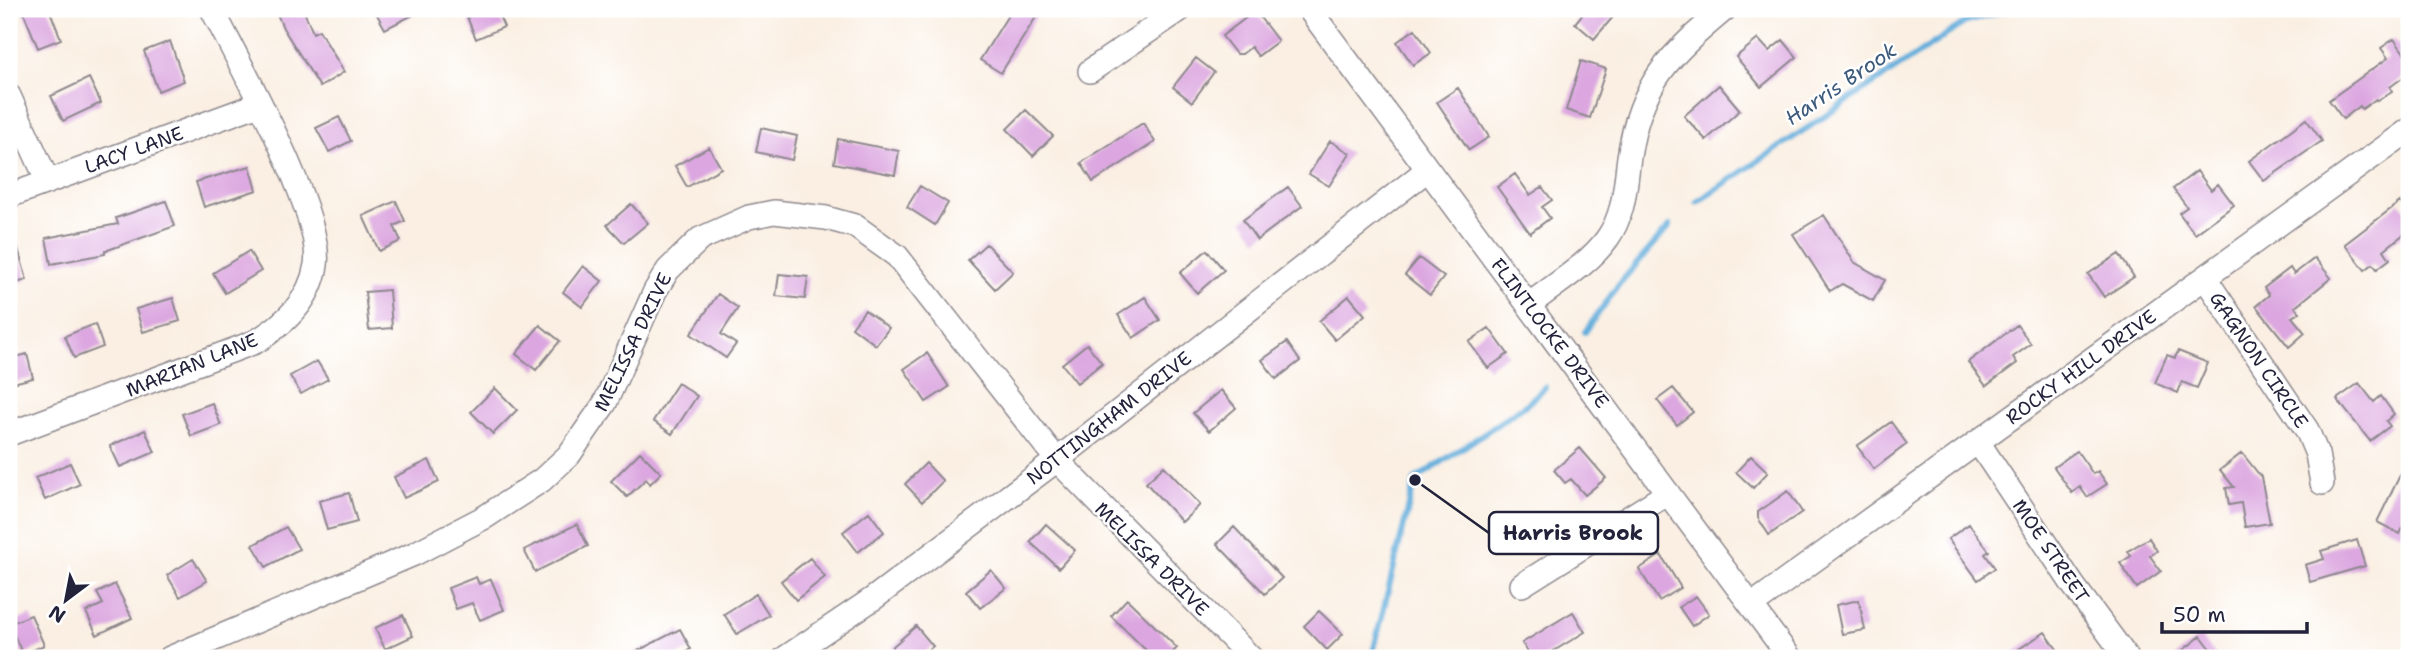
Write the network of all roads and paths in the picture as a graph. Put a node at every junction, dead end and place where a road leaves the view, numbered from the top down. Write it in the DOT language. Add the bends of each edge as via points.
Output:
graph roads {
  1 [pos="212,9"];
  2 [pos="1181,9"];
  3 [pos="1309,9"];
  4 [pos="1725,9"];
  5 [pos="1090,71"];
  6 [pos="9,96"];
  7 [pos="259,104"];
  8 [pos="2409,130"];
  9 [pos="1427,170"];
  10 [pos="48,182"];
  11 [pos="9,196"];
  12 [pos="2204,278"];
  13 [pos="1529,305"];
  14 [pos="9,434"];
  15 [pos="1978,442"];
  16 [pos="1056,460"];
  17 [pos="2322,483"];
  18 [pos="1668,493"];
  19 [pos="1522,585"];
  20 [pos="1752,605"];
  21 [pos="170,658"];
  22 [pos="785,658"];
  23 [pos="1251,658"];
  24 [pos="1790,658"];
  25 [pos="2127,658"];
  1 -- 7 [label="street, MARIAN LANE"];
  2 -- 5 [label="street"];
  3 -- 9 [label="street, FLINTLOCKE DRIVE"];
  4 -- 13 [label="street" via="1673,55 1647,92 1634,134 1625,196 1607,238"];
  6 -- 10 [label="street"];
  7 -- 10 [label="street, LACY LANE"];
  7 -- 14 [label="street, MARIAN LANE" via="302,195 317,247 313,281 292,315 276,330 231,353"];
  8 -- 12 [label="street, ROCKY HILL DRIVE"];
  9 -- 13 [label="street, FLINTLOCKE DRIVE"];
  9 -- 16 [label="street, NOTTINGHAM DRIVE"];
  10 -- 11 [label="street, LACY LANE"];
  12 -- 15 [label="street, ROCKY HILL DRIVE"];
  12 -- 17 [label="street, GAGNON CIRCLE" via="2307,430"];
  13 -- 18 [label="street, FLINTLOCKE DRIVE"];
  15 -- 20 [label="street, ROCKY HILL DRIVE"];
  15 -- 25 [label="street, MOE STREET"];
  16 -- 21 [label="street, MELISSA DRIVE" via="916,279 878,240 855,226 826,218 774,212 749,217 700,239 668,270 606,403 569,455 542,480 426,548"];
  16 -- 22 [label="street, NOTTINGHAM DRIVE" via="874,598"];
  16 -- 23 [label="street, MELISSA DRIVE"];
  18 -- 19 [label="street"];
  18 -- 20 [label="street, FLINTLOCKE DRIVE"];
  20 -- 24 [label="street, FLINTLOCKE DRIVE"];
}
